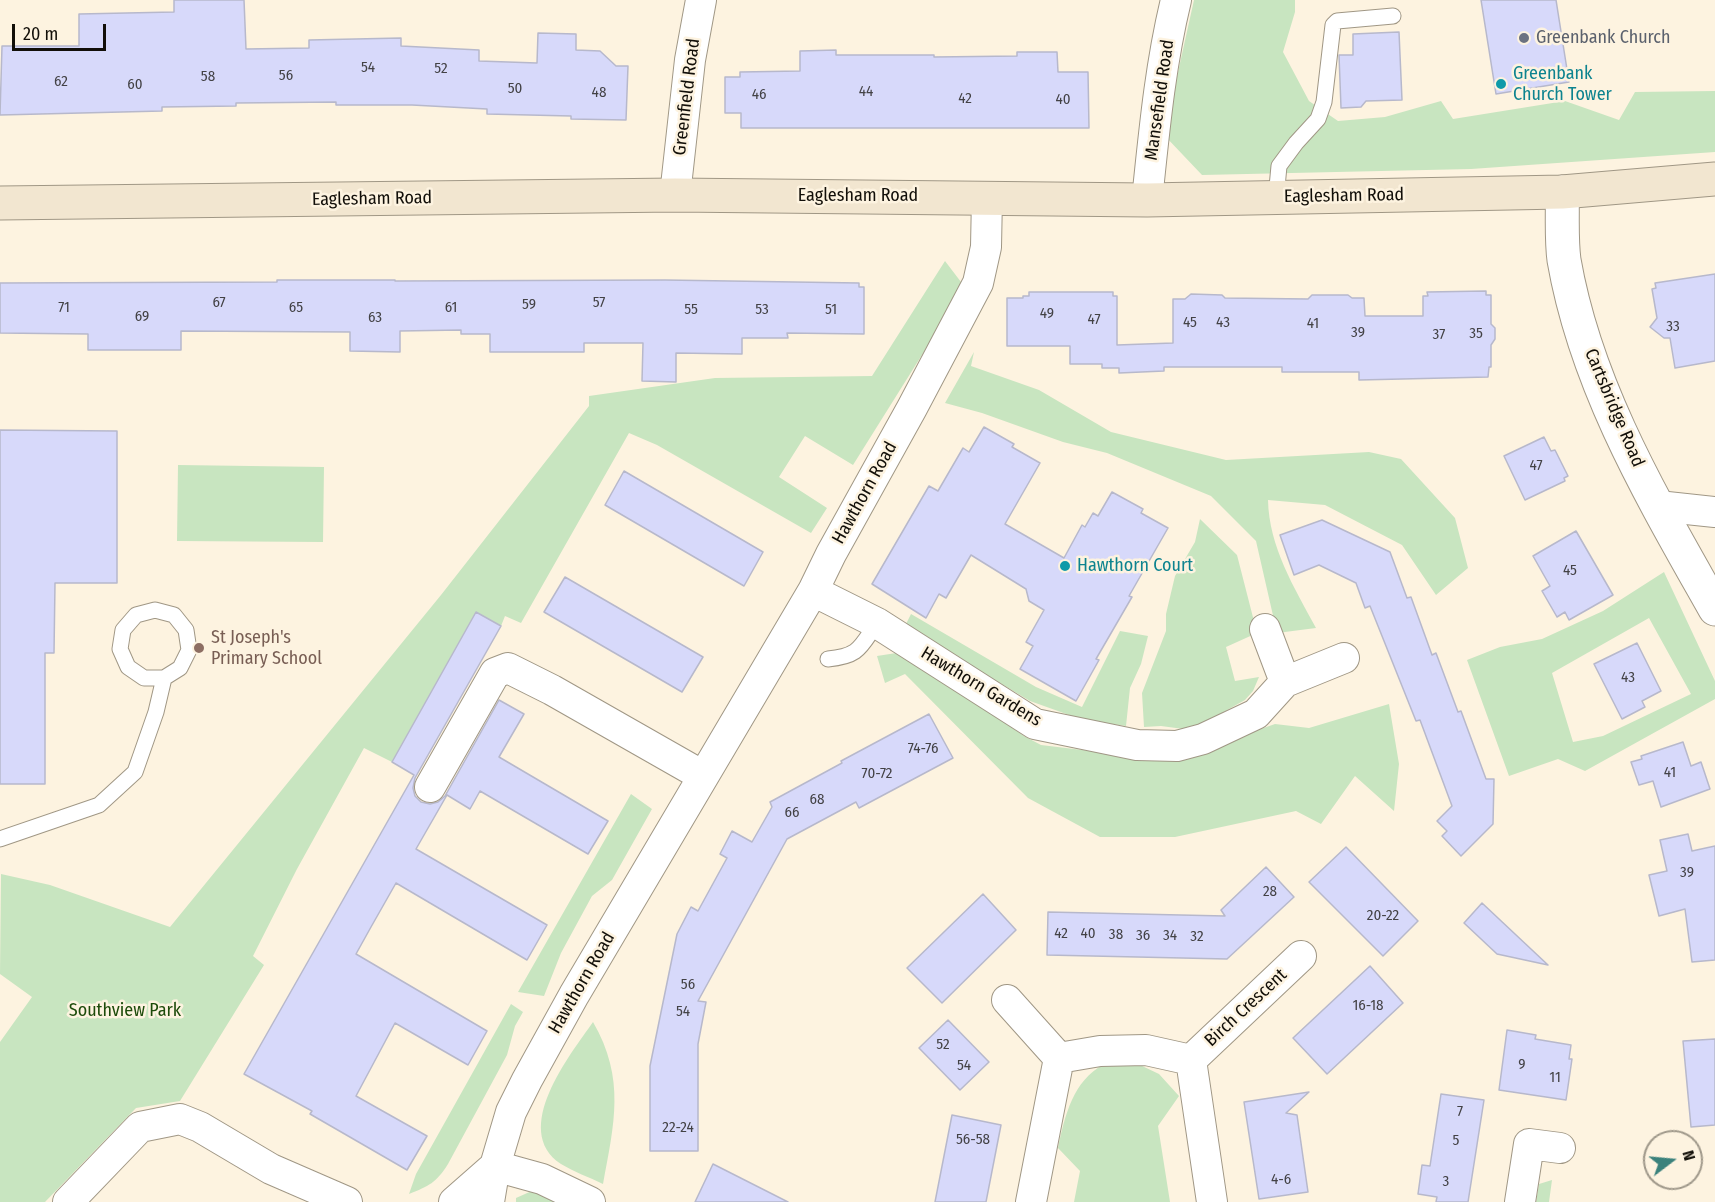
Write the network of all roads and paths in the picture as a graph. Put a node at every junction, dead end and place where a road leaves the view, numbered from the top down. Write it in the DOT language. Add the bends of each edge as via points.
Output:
graph roads {
  1 [pos="701,0"];
  2 [pos="1176,0"];
  3 [pos="1393,16"];
  4 [pos="1715,179"];
  5 [pos="1562,192"];
  6 [pos="675,195"];
  7 [pos="987,197"];
  8 [pos="1276,198"];
  9 [pos="1147,200"];
  10 [pos="0,203"];
  11 [pos="1658,506"];
  12 [pos="1715,512"];
  13 [pos="813,591"];
  14 [pos="1715,609"];
  15 [pos="878,623"];
  16 [pos="1265,629"];
  17 [pos="1344,658"];
  18 [pos="828,659"];
  19 [pos="164,678"];
  20 [pos="1284,682"];
  21 [pos="703,776"];
  22 [pos="430,787"];
  23 [pos="0,839"];
  24 [pos="1301,956"];
  25 [pos="1007,1000"];
  26 [pos="1059,1058"];
  27 [pos="1191,1060"];
  28 [pos="1560,1148"];
  29 [pos="495,1166"];
  30 [pos="68,1202"];
  31 [pos="347,1202"];
  32 [pos="453,1202"];
  33 [pos="489,1202"];
  34 [pos="590,1202"];
  35 [pos="1031,1202"];
  36 [pos="1212,1202"];
  37 [pos="1520,1202"];
  1 -- 6 [label="street, Greenfield Road"];
  2 -- 9 [label="street, Mansefield Road" via="1169,26"];
  3 -- 8 [label="lane" via="1337,21 1333,25 1324,102 1318,119 1279,166"];
  4 -- 5 [label="main road, Eaglesham Road"];
  5 -- 8 [label="main road, Eaglesham Road"];
  5 -- 11 [label="street, Cartsbridge Road" via="1564,259 1584,340 1601,389"];
  6 -- 7 [label="main road, Eaglesham Road"];
  6 -- 10 [label="main road, Eaglesham Road"];
  7 -- 9 [label="main road, Eaglesham Road"];
  7 -- 13 [label="street, Hawthorn Road" via="986,247 978,283"];
  8 -- 9 [label="main road, Eaglesham Road"];
  11 -- 12 [label="street"];
  11 -- 14 [label="street, Cartsbridge Road"];
  13 -- 15 [label="street, Hawthorn Gardens"];
  13 -- 21 [label="street, Hawthorn Road"];
  15 -- 18 [label="lane" via="857,650 847,657"];
  15 -- 20 [label="street, Hawthorn Gardens" via="1035,724 1137,745 1176,746 1203,739 1256,714"];
  16 -- 20 [label="street"];
  17 -- 20 [label="street, Hawthorn Gardens"];
  19 -- 19 [label="lane" via="144,678 128,667 120,649 123,630 136,615 155,610 174,615 186,630 189,650 180,668"];
  19 -- 23 [label="lane" via="135,772 99,805"];
  21 -- 22 [label="street" via="508,668 495,673"];
  21 -- 29 [label="street, Hawthorn Road" via="527,1080 511,1112"];
  24 -- 27 [label="street, Birch Crescent"];
  25 -- 26 [label="street"];
  26 -- 27 [label="street, Birch Crescent" via="1100,1051 1146,1050"];
  26 -- 35 [label="street"];
  27 -- 36 [label="street, Birch Crescent"];
  28 -- 37 [label="street" via="1529,1144"];
  29 -- 32 [label="street"];
  29 -- 33 [label="street, Hawthorn Road"];
  29 -- 34 [label="street" via="542,1179"];
  30 -- 31 [label="street" via="140,1127 180,1119 271,1169"];
}
